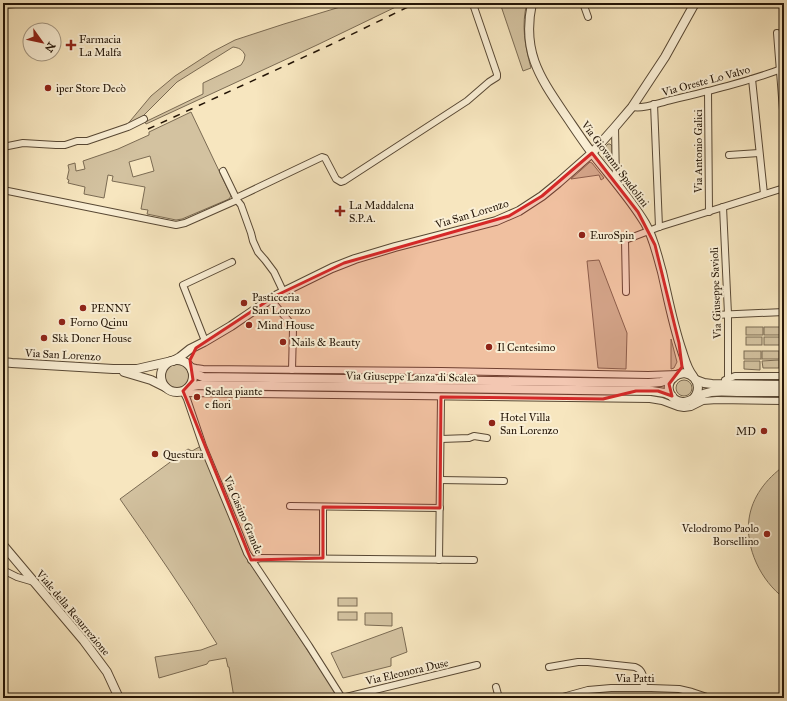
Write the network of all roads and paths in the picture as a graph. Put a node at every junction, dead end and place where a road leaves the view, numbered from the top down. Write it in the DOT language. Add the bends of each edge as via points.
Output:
graph roads {
  1 [pos="15,3"];
  2 [pos="532,3"];
  3 [pos="583,3"];
  4 [pos="695,3"];
  5 [pos="3,4"];
  6 [pos="474,7"];
  7 [pos="588,17"];
  8 [pos="777,33"];
  9 [pos="782,69"];
  10 [pos="752,79"];
  11 [pos="708,91"];
  12 [pos="654,104"];
  13 [pos="632,107"];
  14 [pos="144,119"];
  15 [pos="784,123"];
  16 [pos="615,127"];
  17 [pos="3,147"];
  18 [pos="592,153"];
  19 [pos="760,153"];
  20 [pos="729,156"];
  21 [pos="223,171"];
  22 [pos="616,183"];
  23 [pos="784,188"];
  24 [pos="3,190"];
  25 [pos="764,194"];
  26 [pos="236,199"];
  27 [pos="723,207"];
  28 [pos="709,212"];
  29 [pos="659,227"];
  30 [pos="649,231"];
  31 [pos="232,262"];
  32 [pos="283,291"];
  33 [pos="626,292"];
  34 [pos="270,299"];
  35 [pos="784,312"];
  36 [pos="728,314"];
  37 [pos="715,315"];
  38 [pos="205,342"];
  39 [pos="679,343"];
  40 [pos="173,361"];
  41 [pos="6,363"];
  42 [pos="192,368"];
  43 [pos="113,369"];
  44 [pos="292,370"];
  45 [pos="608,374"];
  46 [pos="676,375"];
  47 [pos="784,376"];
  48 [pos="694,378"];
  49 [pos="728,379"];
  50 [pos="581,382"];
  51 [pos="714,384"];
  52 [pos="784,385"];
  53 [pos="167,388"];
  54 [pos="185,391"];
  55 [pos="636,391"];
  56 [pos="767,392"];
  57 [pos="784,392"];
  58 [pos="672,396"];
  59 [pos="441,397"];
  60 [pos="603,399"];
  61 [pos="693,399"];
  62 [pos="766,401"];
  63 [pos="784,401"];
  64 [pos="440,438"];
  65 [pos="487,438"];
  66 [pos="440,480"];
  67 [pos="504,481"];
  68 [pos="290,506"];
  69 [pos="323,507"];
  70 [pos="440,508"];
  71 [pos="3,546"];
  72 [pos="323,558"];
  73 [pos="251,560"];
  74 [pos="439,560"];
  75 [pos="474,560"];
  76 [pos="3,570"];
  77 [pos="34,582"];
  78 [pos="477,665"];
  79 [pos="549,667"];
  80 [pos="496,687"];
  81 [pos="644,688"];
  82 [pos="573,696"];
  83 [pos="697,696"];
  84 [pos="119,698"];
  85 [pos="342,698"];
  86 [pos="498,698"];
  87 [pos="559,698"];
  88 [pos="710,698"];
  1 -- 5 [label="street"];
  2 -- 18 [label="street, Via Giovanni Spadolini" via="529,32 537,69"];
  3 -- 7 [label="street"];
  4 -- 13 [label="street, Via San Lorenzo" via="665,57"];
  6 -- 26 [label="street" via="497,77 467,101 344,181 336,179 322,157"];
  8 -- 9 [label="street"];
  9 -- 10 [label="street, Via Oreste Lo Valvo"];
  9 -- 15 [label="street"];
  10 -- 11 [label="street, Via Oreste Lo Valvo"];
  10 -- 19 [label="street"];
  11 -- 12 [label="street, Via Oreste Lo Valvo"];
  11 -- 28 [label="street, Via Antonio Galici"];
  12 -- 13 [label="street, Via Oreste Lo Valvo"];
  12 -- 29 [label="street"];
  13 -- 16 [label="street, Via San Lorenzo"];
  14 -- 17 [label="street" via="87,141 65,145 23,143"];
  16 -- 18 [label="street, Via San Lorenzo"];
  16 -- 22 [label="street"];
  18 -- 22 [label="street, Via Giovanni Spadolini"];
  18 -- 32 [label="street, Via San Lorenzo" via="542,196 508,216 344,262"];
  19 -- 20 [label="street"];
  19 -- 25 [label="street"];
  21 -- 26 [label="street"];
  22 -- 30 [label="street, Via Giovanni Spadolini"];
  23 -- 25 [label="street"];
  24 -- 26 [label="street" via="172,225 185,223"];
  25 -- 27 [label="street"];
  26 -- 32 [label="street" via="241,205 258,252 274,272"];
  27 -- 28 [label="street"];
  27 -- 36 [label="street, Via Giuseppe Savioli"];
  28 -- 29 [label="street"];
  29 -- 30 [label="street"];
  30 -- 33 [label="street" via="625,240"];
  30 -- 39 [label="street, Via Giovanni Spadolini" via="656,249"];
  31 -- 38 [label="street" via="183,285"];
  32 -- 34 [label="street, Via San Lorenzo"];
  34 -- 38 [label="street, Via San Lorenzo"];
  34 -- 44 [label="street" via="292,325"];
  35 -- 36 [label="street"];
  36 -- 37 [label="street"];
  36 -- 49 [label="street, Via Giuseppe Savioli"];
  38 -- 40 [label="street, Via San Lorenzo"];
  38 -- 42 [label="street, Via San Lorenzo" via="192,353"];
  39 -- 46 [label="street, Via Giovanni Spadolini" via="681,365"];
  39 -- 48 [label="street, Via Giovanni Spadolini" via="687,367"];
  40 -- 42 [label="street" via="185,362"];
  40 -- 43 [label="street, Via San Lorenzo" via="137,369"];
  40 -- 53 [label="street" via="164,367 161,375"];
  41 -- 43 [label="street, Via San Lorenzo"];
  42 -- 44 [label="street, Via Giuseppe Lanza di Scalea"];
  42 -- 50 [label="street, Via Giuseppe Lanza di Scalea" via="196,374 203,376"];
  42 -- 54 [label="street" via="193,380"];
  43 -- 53 [label="street, Via San Lorenzo" via="146,378"];
  44 -- 45 [label="street, Via Giuseppe Lanza di Scalea"];
  45 -- 46 [label="street, Via Giuseppe Lanza di Scalea"];
  45 -- 50 [label="street, Via Giuseppe Lanza di Scalea"];
  46 -- 48 [label="street" via="685,373"];
  46 -- 50 [label="street, Via Giuseppe Lanza di Scalea" via="666,381 654,383"];
  46 -- 58 [label="street" via="670,382 669,392"];
  47 -- 49 [label="street" via="735,376"];
  48 -- 51 [label="street"];
  48 -- 61 [label="street" via="698,388"];
  49 -- 51 [label="street"];
  51 -- 52 [label="street"];
  53 -- 54 [label="street" via="175,392"];
  54 -- 55 [label="street, Via Giuseppe Lanza di Scalea" via="199,385"];
  54 -- 59 [label="street, Via Giuseppe Lanza di Scalea"];
  54 -- 73 [label="street, Via Casino Grande" via="203,446"];
  55 -- 58 [label="street, Via Giuseppe Lanza di Scalea" via="658,391"];
  55 -- 60 [label="street, Via Giuseppe Lanza di Scalea"];
  56 -- 57 [label="street"];
  56 -- 61 [label="street" via="712,392"];
  56 -- 62 [label="street"];
  58 -- 61 [label="street" via="680,402"];
  59 -- 60 [label="street, Via Giuseppe Lanza di Scalea"];
  59 -- 64 [label="street"];
  60 -- 62 [label="street, Via Giuseppe Lanza di Scalea" via="654,400 682,408 712,400"];
  62 -- 63 [label="street, Via Giuseppe Lanza di Scalea"];
  64 -- 65 [label="street"];
  64 -- 66 [label="street"];
  66 -- 67 [label="street"];
  66 -- 70 [label="street"];
  68 -- 69 [label="street"];
  69 -- 70 [label="street"];
  69 -- 72 [label="street"];
  70 -- 74 [label="street"];
  71 -- 77 [label="street, Viale della Resurrezione"];
  72 -- 73 [label="street"];
  72 -- 74 [label="street"];
  73 -- 85 [label="street, Via Casino Grande"];
  74 -- 75 [label="street"];
  76 -- 77 [label="street"];
  77 -- 84 [label="street, Viale della Resurrezione" via="107,672"];
  78 -- 85 [label="street, Via Eleonora Duse"];
  79 -- 81 [label="street" via="588,662 635,667 641,670"];
  80 -- 86 [label="street"];
  81 -- 82 [label="street, Via Patti" via="588,690"];
  81 -- 83 [label="street, Via Patti" via="680,689"];
  82 -- 87 [label="street, Via Patti"];
  83 -- 88 [label="street, Via Patti"];
}
